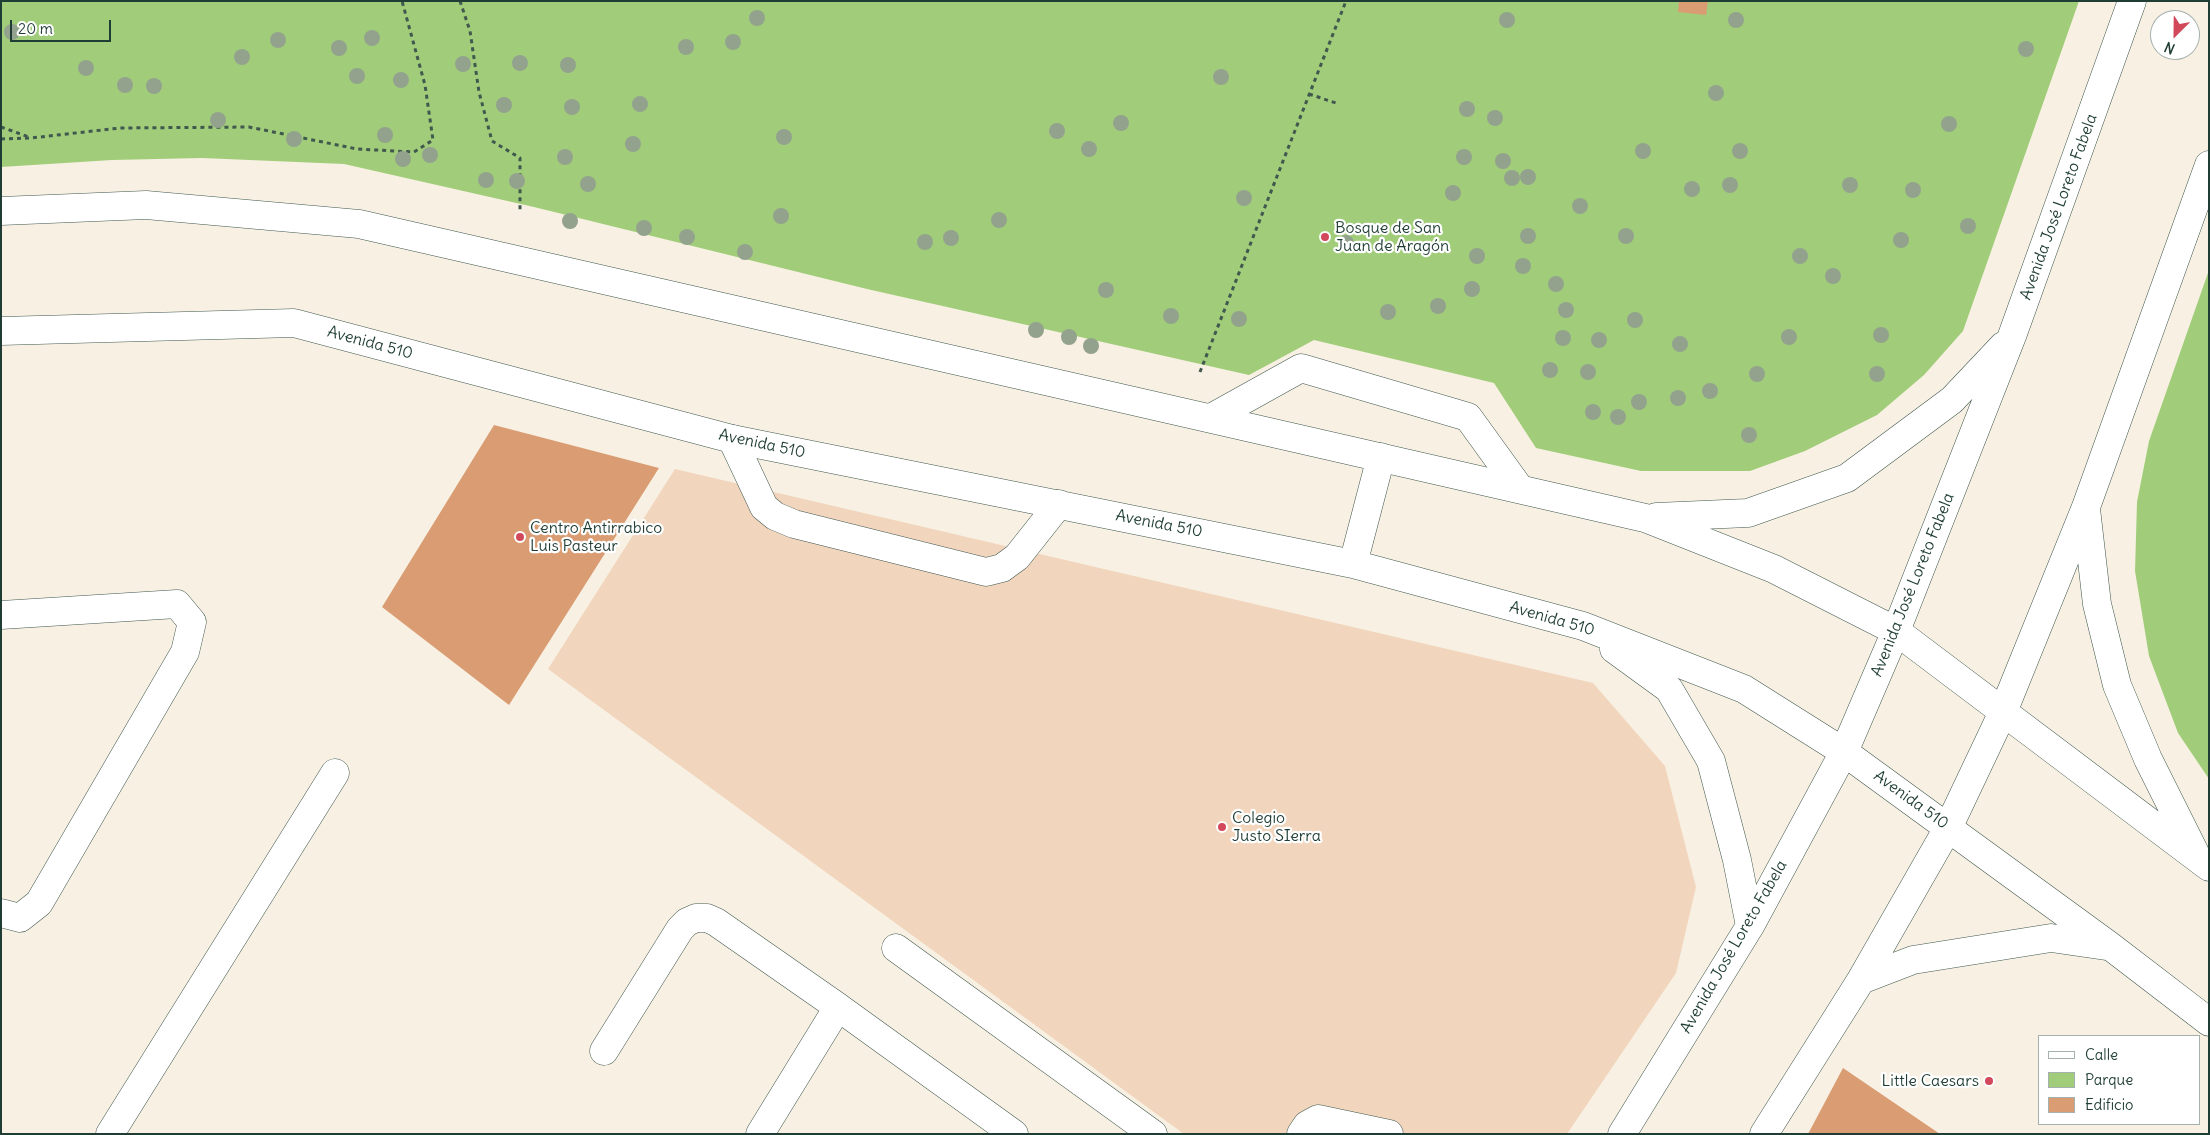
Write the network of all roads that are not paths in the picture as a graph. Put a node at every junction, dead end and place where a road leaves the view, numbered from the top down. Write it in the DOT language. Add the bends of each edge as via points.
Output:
graph roads {
  1 [pos="2132,1"];
  2 [pos="2209,165"];
  3 [pos="1,211"];
  4 [pos="1,331"];
  5 [pos="2012,336"];
  6 [pos="1211,418"];
  7 [pos="732,439"];
  8 [pos="1381,457"];
  9 [pos="1520,489"];
  10 [pos="1059,504"];
  11 [pos="2086,507"];
  12 [pos="1645,518"];
  13 [pos="1353,564"];
  14 [pos="1,615"];
  15 [pos="1583,626"];
  16 [pos="1896,631"];
  17 [pos="2003,712"];
  18 [pos="1844,752"];
  19 [pos="335,772"];
  20 [pos="1948,828"];
  21 [pos="2203,863"];
  22 [pos="10,916"];
  23 [pos="1750,926"];
  24 [pos="2110,946"];
  25 [pos="896,948"];
  26 [pos="1861,980"];
  27 [pos="838,1007"];
  28 [pos="2209,1022"];
  29 [pos="604,1051"];
  30 [pos="112,1133"];
  31 [pos="1623,1133"];
  32 [pos="760,1134"];
  33 [pos="1014,1134"];
  34 [pos="1153,1134"];
  35 [pos="1301,1134"];
  36 [pos="1389,1134"];
  37 [pos="1764,1134"];
  1 -- 5 [label="main road, Avenida José Loreto Fabela"];
  2 -- 11 [label="main road"];
  3 -- 6 [label="main road" via="146,205 359,224"];
  4 -- 7 [label="main road, Avenida 510" via="294,323"];
  5 -- 12 [label="main road" via="1952,400 1847,478 1748,513"];
  5 -- 16 [label="main road, Avenida José Loreto Fabela"];
  6 -- 8 [label="main road"];
  6 -- 9 [label="main road" via="1301,368 1468,417"];
  7 -- 10 [label="main road, Avenida 510"];
  7 -- 10 [label="main road" via="764,507 775,516 794,524 986,572 1002,568 1016,557"];
  8 -- 9 [label="main road"];
  8 -- 13 [label="main road"];
  9 -- 12 [label="main road"];
  10 -- 13 [label="main road, Avenida 510"];
  11 -- 17 [label="main road"];
  11 -- 21 [label="main road" via="2097,604 2117,685 2148,759"];
  12 -- 16 [label="main road" via="1774,569"];
  13 -- 15 [label="main road, Avenida 510"];
  14 -- 22 [label="main road" via="177,604 192,622 185,652 39,903"];
  15 -- 18 [label="main road, Avenida 510" via="1744,689"];
  15 -- 23 [label="main road" via="1669,689 1711,761 1737,860"];
  16 -- 17 [label="main road"];
  16 -- 18 [label="main road, Avenida José Loreto Fabela"];
  17 -- 20 [label="main road"];
  17 -- 21 [label="main road"];
  18 -- 20 [label="main road, Avenida 510"];
  18 -- 23 [label="main road, Avenida José Loreto Fabela"];
  19 -- 30 [label="main road"];
  20 -- 24 [label="main road, Avenida 510"];
  20 -- 26 [label="main road"];
  23 -- 31 [label="main road, Avenida José Loreto Fabela"];
  24 -- 26 [label="main road" via="2051,938 1913,960"];
  24 -- 28 [label="main road, Avenida 510"];
  25 -- 34 [label="main road"];
  26 -- 37 [label="main road"];
  27 -- 29 [label="main road" via="716,922 696,918 680,929"];
  27 -- 32 [label="main road"];
  27 -- 33 [label="main road"];
  35 -- 36 [label="main road" via="1306,1125 1318,1119"];
}
